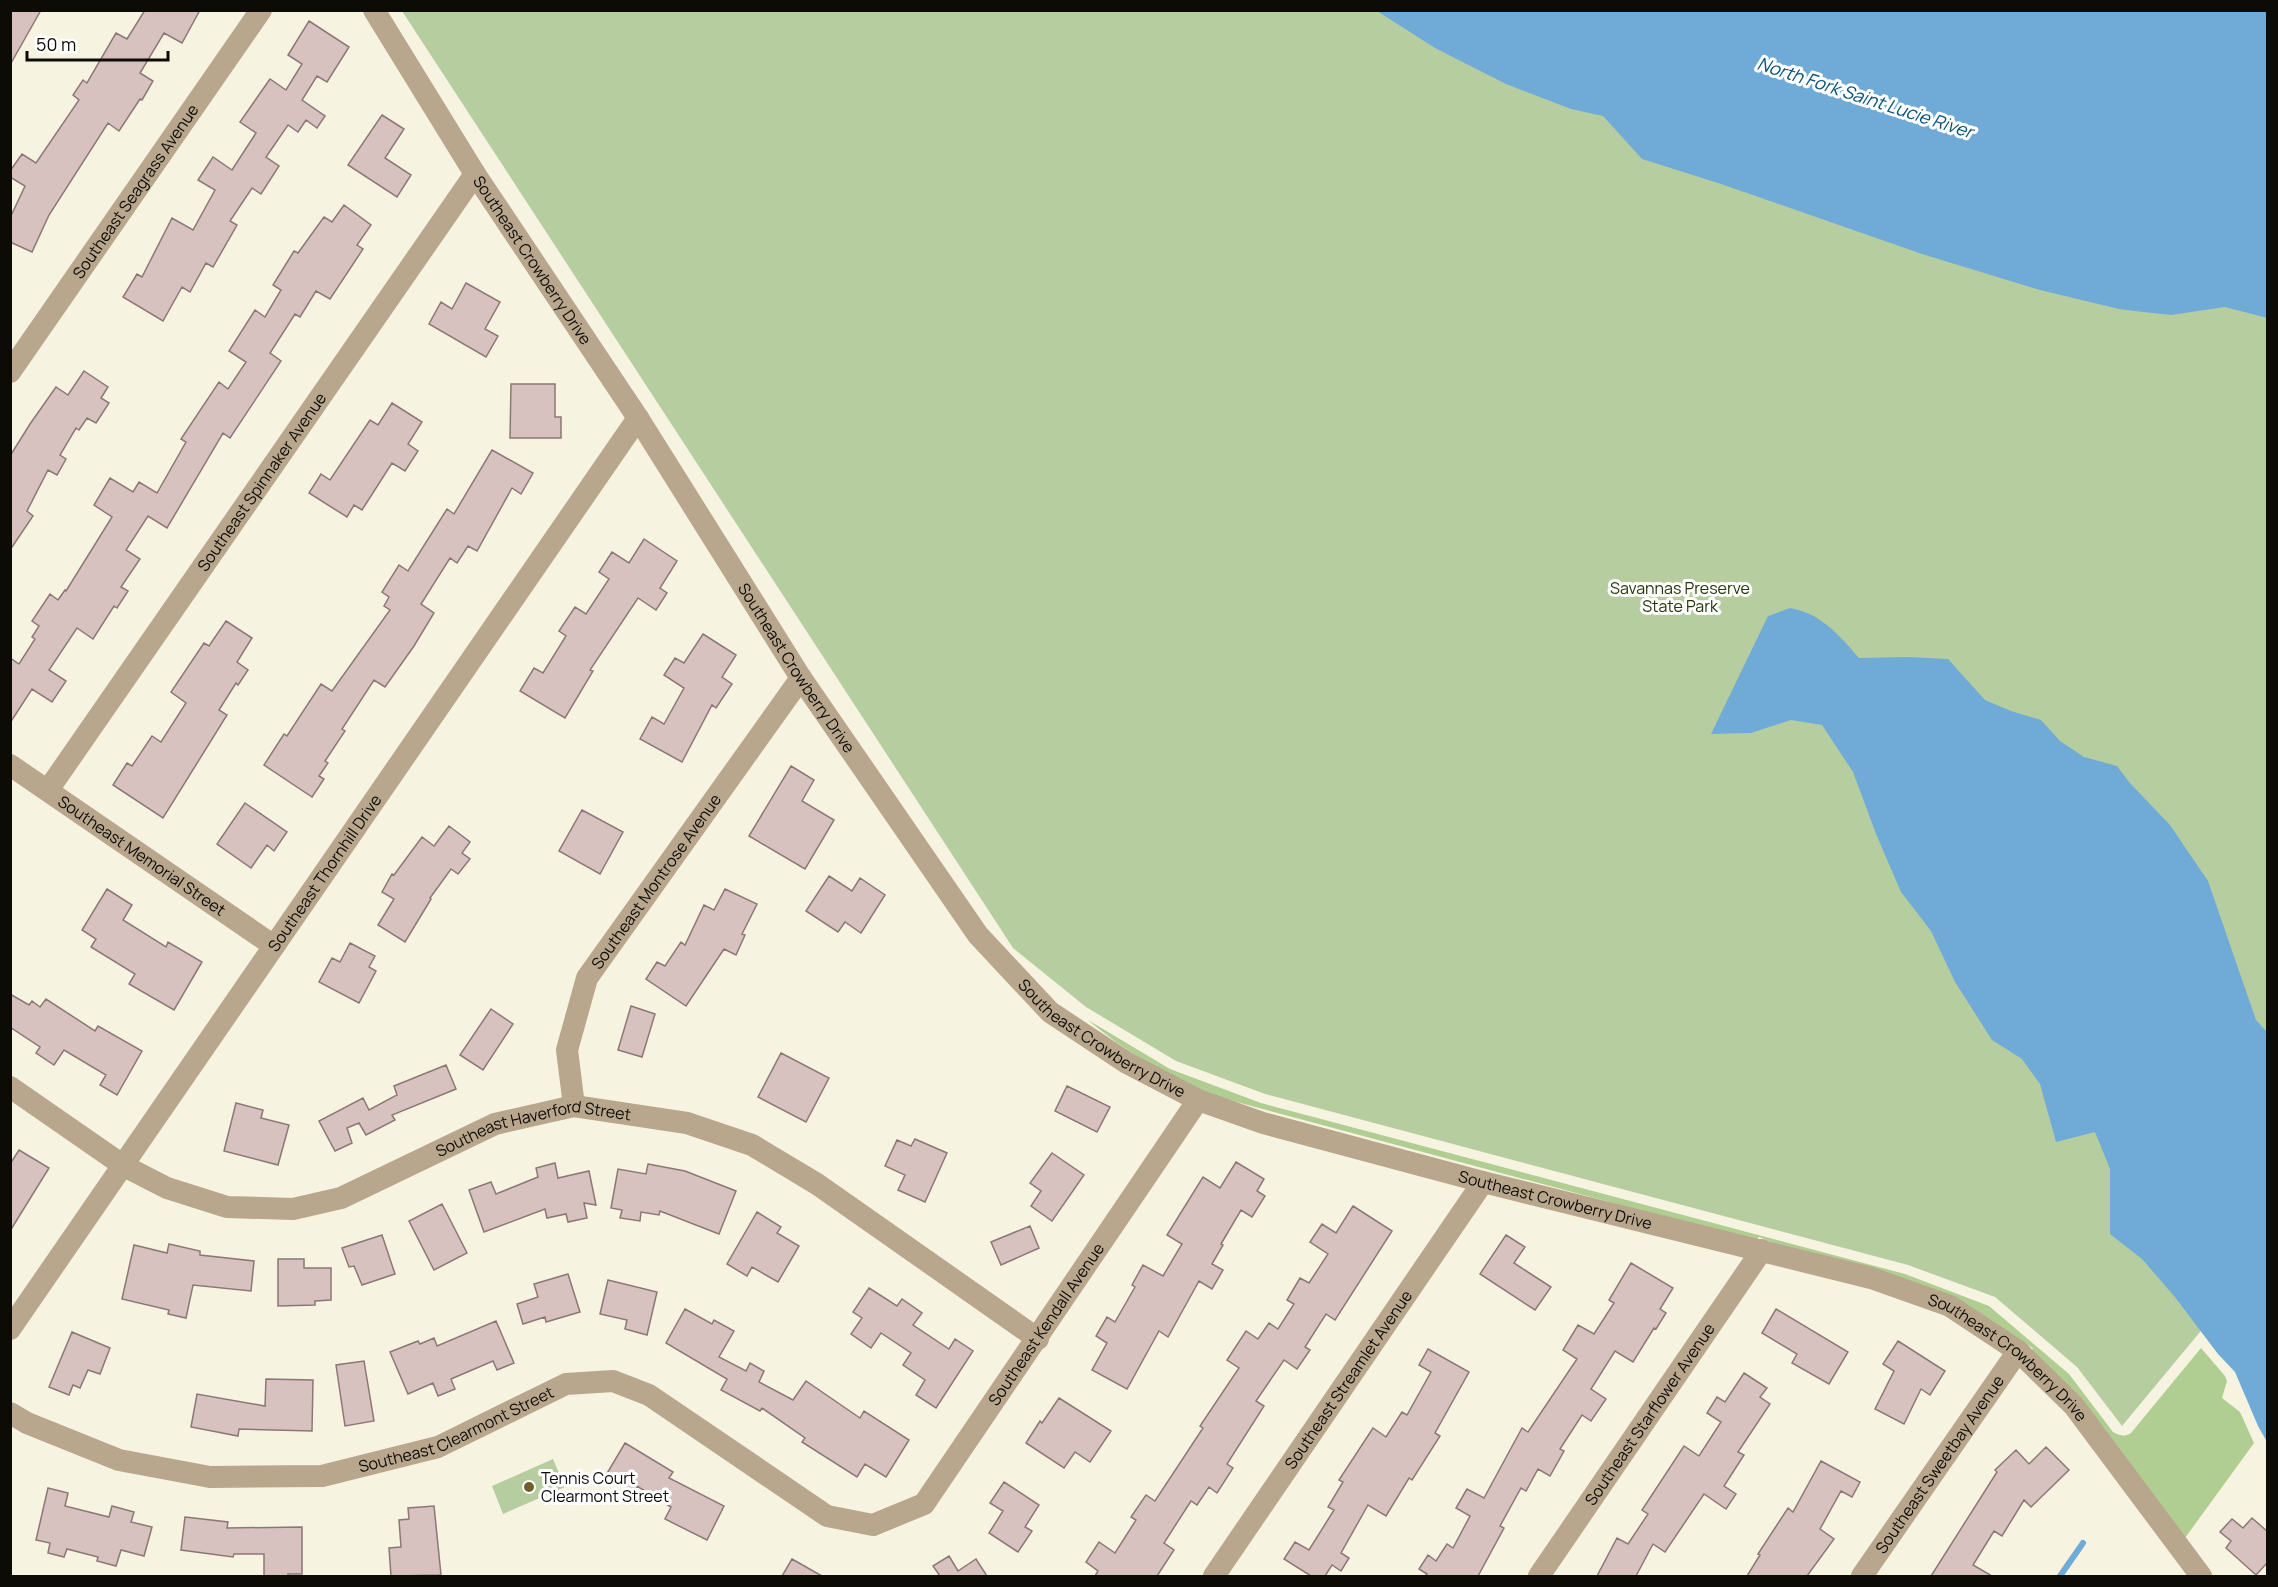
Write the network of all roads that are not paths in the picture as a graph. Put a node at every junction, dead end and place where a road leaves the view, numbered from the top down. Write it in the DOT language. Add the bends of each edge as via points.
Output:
graph roads {
  1 [pos="261,10"];
  2 [pos="374,10"];
  3 [pos="475,174"];
  4 [pos="10,372"];
  5 [pos="638,418"];
  6 [pos="801,678"];
  7 [pos="10,765"];
  8 [pos="48,790"];
  9 [pos="274,946"];
  10 [pos="10,1087"];
  11 [pos="1198,1100"];
  12 [pos="574,1106"];
  13 [pos="124,1167"];
  14 [pos="1483,1182"];
  15 [pos="1762,1250"];
  16 [pos="10,1329"];
  17 [pos="1038,1339"];
  18 [pos="2018,1351"];
  19 [pos="10,1413"];
  20 [pos="873,1525"];
  21 [pos="1214,1576"];
  22 [pos="1539,1576"];
  23 [pos="1862,1576"];
  24 [pos="2201,1576"];
  1 -- 4 [label="street, Southeast Seagrass Avenue"];
  2 -- 3 [label="street, Southeast Crowberry Drive"];
  3 -- 5 [label="street, Southeast Crowberry Drive"];
  3 -- 8 [label="street, Southeast Spinnaker Avenue"];
  5 -- 6 [label="street, Southeast Crowberry Drive"];
  5 -- 9 [label="street, Southeast Thornhill Drive"];
  6 -- 11 [label="street, Southeast Crowberry Drive" via="978,935 1050,1012 1127,1063"];
  6 -- 12 [label="street, Southeast Montrose Avenue" via="587,978 567,1050"];
  7 -- 8 [label="street, Southeast Memorial Street"];
  8 -- 9 [label="street, Southeast Memorial Street"];
  9 -- 13 [label="street, Southeast Thornhill Drive"];
  10 -- 13 [label="street, Southeast Haverford Street"];
  11 -- 14 [label="street, Southeast Crowberry Drive" via="1263,1123"];
  11 -- 17 [label="street, Southeast Kendall Avenue"];
  12 -- 13 [label="street, Southeast Haverford Street" via="495,1124 341,1197 293,1209 227,1207 167,1188"];
  12 -- 17 [label="street, Southeast Haverford Street" via="687,1123 752,1145 817,1184"];
  13 -- 16 [label="street, Southeast Thornhill Drive"];
  14 -- 15 [label="street, Southeast Crowberry Drive"];
  14 -- 21 [label="street, Southeast Streamlet Avenue"];
  15 -- 18 [label="street, Southeast Crowberry Drive" via="1871,1278 1950,1306"];
  15 -- 22 [label="street, Southeast Starflower Avenue"];
  17 -- 20 [label="street, Southeast Kendall Avenue" via="924,1504"];
  18 -- 23 [label="street, Southeast Sweetbay Avenue"];
  18 -- 24 [label="street, Southeast Crowberry Drive" via="2074,1406"];
  19 -- 20 [label="street, Southeast Clearmont Street" via="119,1460 210,1477 322,1476 438,1447 566,1384 613,1382 649,1395 827,1516"];
}
